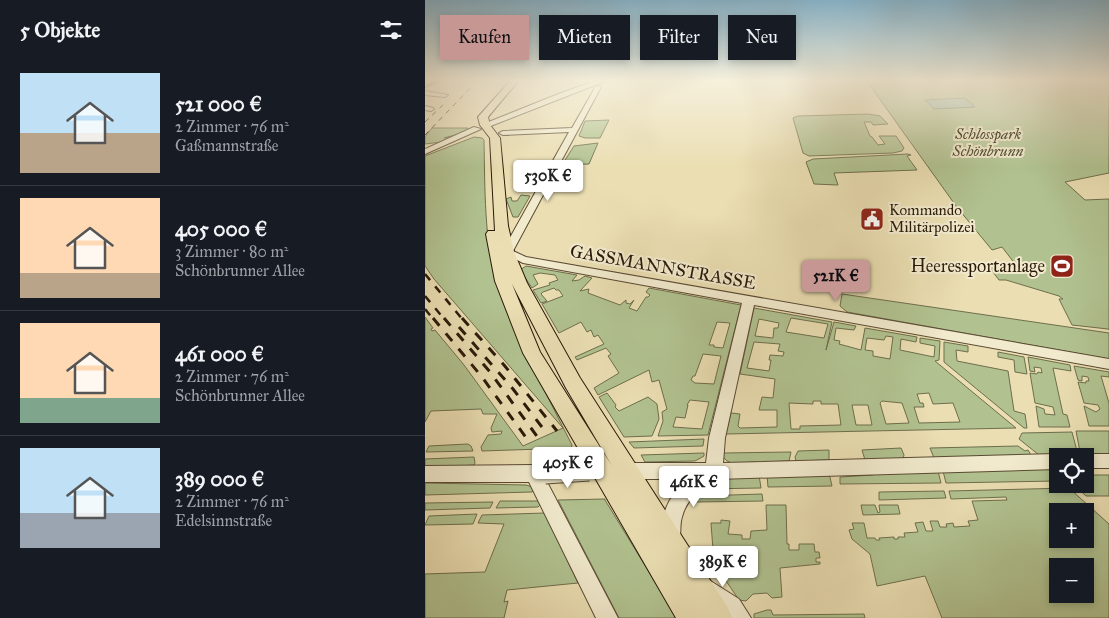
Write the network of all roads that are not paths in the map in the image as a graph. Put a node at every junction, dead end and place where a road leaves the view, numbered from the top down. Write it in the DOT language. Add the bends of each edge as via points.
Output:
graph roads {
  1 [pos="483,109"];
  2 [pos="495,109"];
  3 [pos="524,109"];
  4 [pos="533,109"];
  5 [pos="584,109"];
  6 [pos="519,114"];
  7 [pos="509,115"];
  8 [pos="498,123"];
  9 [pos="482,127"];
  10 [pos="573,130"];
  11 [pos="503,133"];
  12 [pos="425,152"];
  13 [pos="507,260"];
  14 [pos="749,300"];
  15 [pos="1109,364"];
  16 [pos="1109,461"];
  17 [pos="1049,462"];
  18 [pos="1094,462"];
  19 [pos="606,471"];
  20 [pos="714,471"];
  21 [pos="425,474"];
  22 [pos="539,474"];
  23 [pos="670,543"];
  24 [pos="693,580"];
  25 [pos="607,618"];
  26 [pos="692,618"];
  27 [pos="717,618"];
  28 [pos="740,618"];
  1 -- 9 [label="main road" via="474,122"];
  2 -- 9 [label="main road"];
  3 -- 7 [label="street"];
  4 -- 6 [label="street"];
  5 -- 10 [label="street"];
  6 -- 7 [label="street"];
  6 -- 8 [label="street"];
  7 -- 9 [label="street" via="490,119"];
  9 -- 12 [label="street"];
  9 -- 13 [label="main road" via="495,138 501,226"];
  10 -- 11 [label="street"];
  10 -- 13 [label="street"];
  13 -- 14 [label="street, GASSMANNSTRASSE"];
  13 -- 19 [label="main road" via="532,353"];
  14 -- 15 [label="street, GASSMANNSTRASSE"];
  14 -- 20 [label="street" via="717,438"];
  16 -- 18 [label="street"];
  17 -- 20 [label="street"];
  19 -- 20 [label="street"];
  19 -- 22 [label="street, bridge"];
  19 -- 23 [label="main road"];
  19 -- 26 [label="main road"];
  20 -- 23 [label="street" via="684,492 672,517"];
  21 -- 22 [label="street"];
  22 -- 25 [label="street"];
  23 -- 24 [label="main road"];
  24 -- 27 [label="main road"];
  24 -- 28 [label="street" via="732,606"];
}
